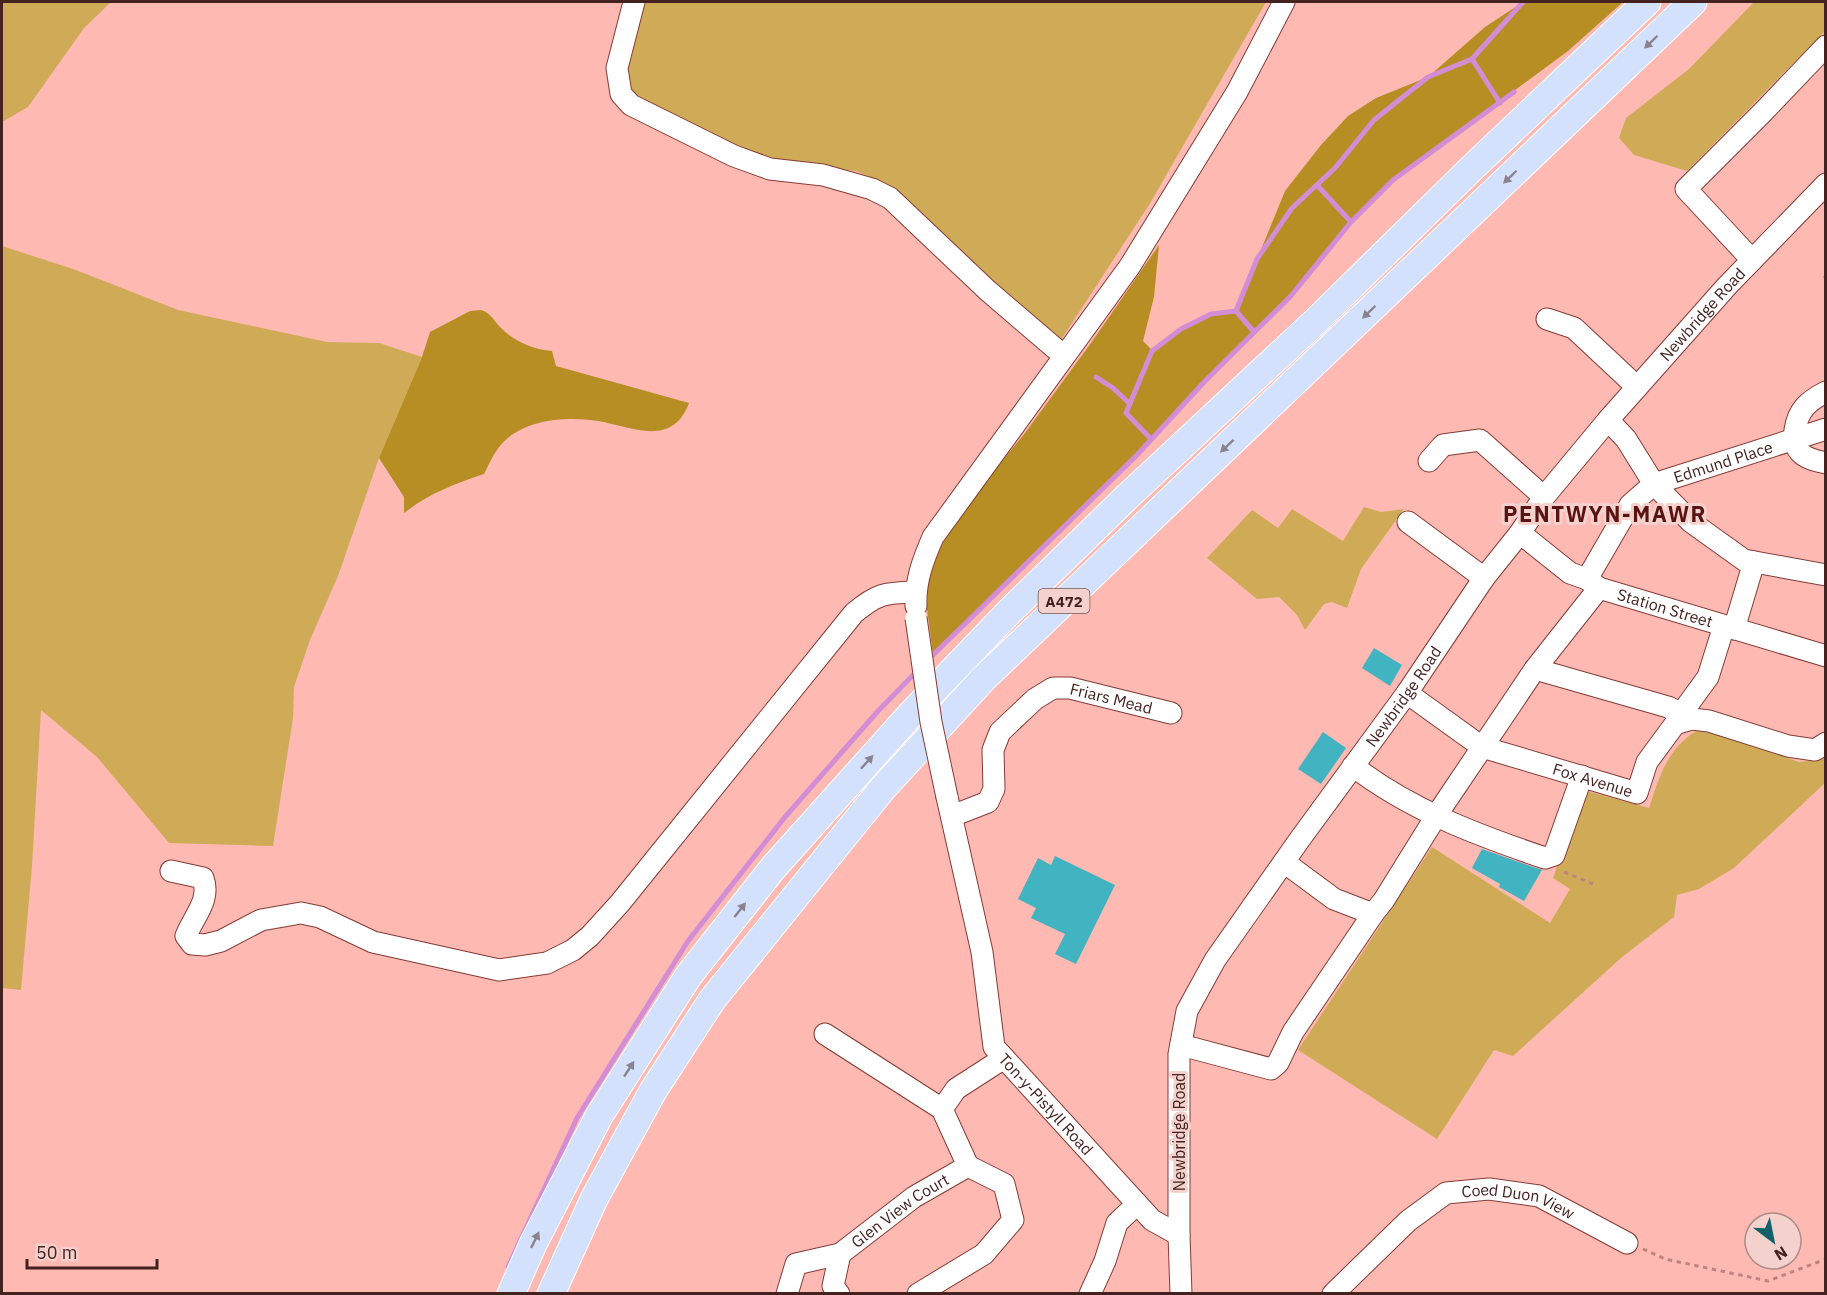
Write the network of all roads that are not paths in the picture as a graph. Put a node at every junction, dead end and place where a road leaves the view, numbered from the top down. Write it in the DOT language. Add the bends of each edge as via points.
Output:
graph roads {
  1 [pos="634,2"];
  2 [pos="1284,2"];
  3 [pos="1647,2"];
  4 [pos="1693,2"];
  5 [pos="1826,46"];
  6 [pos="1826,184"];
  7 [pos="1752,260"];
  8 [pos="1547,319"];
  9 [pos="1064,356"];
  10 [pos="1637,387"];
  11 [pos="1826,392"];
  12 [pos="1608,420"];
  13 [pos="1826,429"];
  14 [pos="1794,439"];
  15 [pos="1429,461"];
  16 [pos="1826,464"];
  17 [pos="1654,484"];
  18 [pos="1544,497"];
  19 [pos="1408,522"];
  20 [pos="1520,533"];
  21 [pos="1754,562"];
  22 [pos="1826,575"];
  23 [pos="1484,578"];
  24 [pos="1593,584"];
  25 [pos="915,592"];
  26 [pos="1729,627"];
  27 [pos="1826,656"];
  28 [pos="1535,669"];
  29 [pos="1407,693"];
  30 [pos="1171,713"];
  31 [pos="1686,716"];
  32 [pos="1826,743"];
  33 [pos="1482,747"];
  34 [pos="1353,766"];
  35 [pos="1582,776"];
  36 [pos="950,807"];
  37 [pos="1436,817"];
  38 [pos="1284,862"];
  39 [pos="171,871"];
  40 [pos="1373,914"];
  41 [pos="825,1034"];
  42 [pos="1181,1045"];
  43 [pos="1004,1059"];
  44 [pos="942,1109"];
  45 [pos="968,1166"];
  46 [pos="1137,1203"];
  47 [pos="1179,1235"];
  48 [pos="1627,1243"];
  49 [pos="840,1254"];
  50 [pos="512,1293"];
  51 [pos="551,1293"];
  52 [pos="787,1293"];
  53 [pos="839,1293"];
  54 [pos="918,1293"];
  55 [pos="1090,1293"];
  56 [pos="1181,1293"];
  57 [pos="1333,1293"];
  1 -- 9 [label="street" via="617,68 621,94 631,105 734,156 770,169 823,175 890,198"];
  2 -- 9 [label="street, Ton-y-Pistyll Road" via="1237,92 1172,199 1130,266"];
  50 -- 3 [label="main road, A472, one-way" via="599,1116 690,975 780,860 1010,611"];
  4 -- 51 [label="main road, A472, one-way" via="984,678 883,788 712,1000 653,1092 594,1199"];
  5 -- 7 [label="street" via="1686,189"];
  6 -- 7 [label="street, Newbridge Road"];
  7 -- 10 [label="street, Newbridge Road"];
  8 -- 10 [label="street" via="1574,328"];
  9 -- 25 [label="street, Ton-y-Pistyll Road" via="933,537"];
  10 -- 12 [label="street, Newbridge Road"];
  11 -- 14 [label="street, Edmund Place" via="1809,402 1797,417"];
  12 -- 17 [label="street" via="1626,439"];
  12 -- 18 [label="street, Newbridge Road"];
  13 -- 14 [label="street, Edmund Place"];
  14 -- 16 [label="street, Edmund Place" via="1799,452"];
  14 -- 17 [label="street, Edmund Place"];
  15 -- 18 [label="street" via="1443,445 1480,440"];
  17 -- 21 [label="street" via="1691,522 1744,560"];
  17 -- 24 [label="street" via="1630,505"];
  18 -- 20 [label="street, Newbridge Road"];
  19 -- 23 [label="street"];
  20 -- 23 [label="street, Newbridge Road"];
  20 -- 24 [label="street, Station Street" via="1570,573"];
  21 -- 22 [label="street"];
  21 -- 26 [label="street"];
  23 -- 29 [label="street, Newbridge Road"];
  24 -- 26 [label="street, Station Street"];
  24 -- 28 [label="street"];
  25 -- 36 [label="street, Ton-y-Pistyll Road, bridge" via="931,722"];
  25 -- 39 [label="street" via="871,598 854,613 620,903 573,950 547,963 499,970 373,942 320,917 301,913 261,920 221,941 192,944 186,936 207,888 203,878"];
  26 -- 27 [label="street, Station Street"];
  26 -- 31 [label="street"];
  28 -- 31 [label="street" via="1668,707"];
  28 -- 33 [label="street"];
  29 -- 33 [label="street, Fox Avenue"];
  29 -- 34 [label="street, Newbridge Road"];
  30 -- 36 [label="street, Friars Mead" via="1053,687 1000,732 993,750 994,789 988,802"];
  31 -- 32 [label="street" via="1788,746 1815,750"];
  31 -- 35 [label="street, Fox Avenue" via="1675,724 1647,762 1637,793"];
  33 -- 35 [label="street, Fox Avenue"];
  33 -- 37 [label="street"];
  34 -- 37 [label="street" via="1379,786"];
  34 -- 38 [label="street, Newbridge Road"];
  35 -- 37 [label="street" via="1554,855 1545,858"];
  36 -- 43 [label="street, Ton-y-Pistyll Road" via="982,952 994,1047"];
  37 -- 40 [label="street"];
  38 -- 40 [label="street" via="1334,899"];
  38 -- 42 [label="street, Newbridge Road" via="1215,960 1187,1011"];
  40 -- 42 [label="street" via="1271,1069"];
  41 -- 44 [label="street"];
  42 -- 47 [label="street, Newbridge Road"];
  43 -- 44 [label="street" via="956,1089"];
  43 -- 46 [label="street, Ton-y-Pistyll Road"];
  44 -- 45 [label="street, Glen View Court"];
  45 -- 49 [label="street, Glen View Court" via="914,1197"];
  45 -- 54 [label="street, Glen View Court" via="1004,1184 1013,1220 984,1254"];
  46 -- 47 [label="street, Ton-y-Pistyll Road" via="1152,1220"];
  46 -- 55 [label="street" via="1117,1223"];
  47 -- 56 [label="street, Newbridge Road"];
  48 -- 57 [label="street, Coed Duon View" via="1539,1196 1489,1189 1446,1192 1408,1221"];
  49 -- 52 [label="street" via="796,1264"];
  49 -- 53 [label="street, Glen View Court" via="833,1286"];
}
